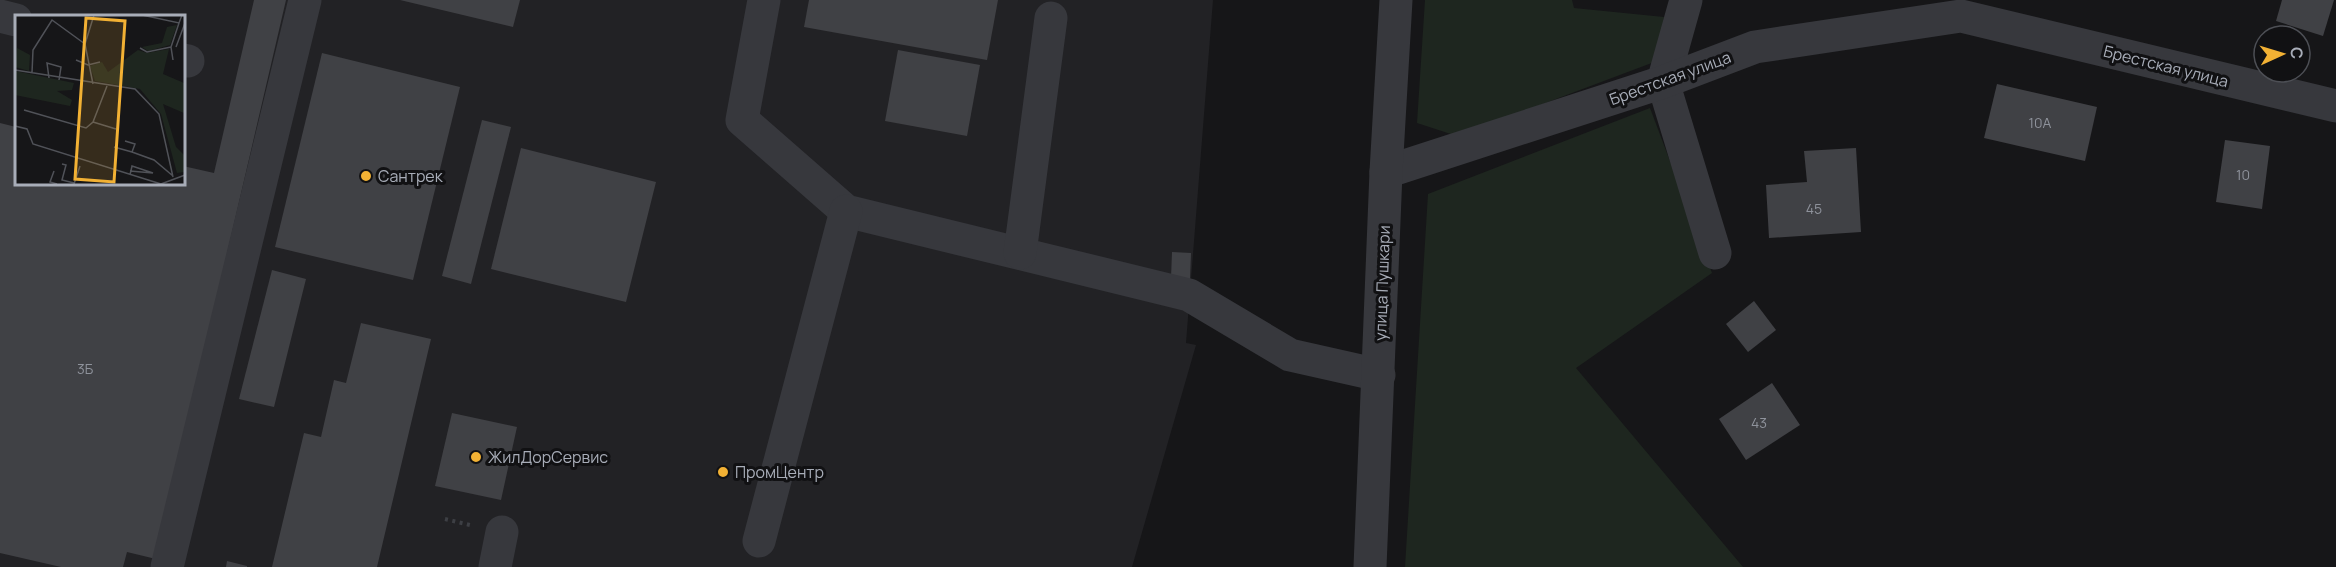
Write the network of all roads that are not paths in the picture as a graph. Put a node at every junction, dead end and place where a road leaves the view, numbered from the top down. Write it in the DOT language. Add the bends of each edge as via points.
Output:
graph roads {
  1 [pos="305,0"];
  2 [pos="764,0"];
  3 [pos="1396,0"];
  4 [pos="1686,0"];
  5 [pos="1964,8"];
  6 [pos="0,16"];
  7 [pos="1051,18"];
  8 [pos="15,20"];
  9 [pos="1663,82"];
  10 [pos="2336,106"];
  11 [pos="1386,172"];
  12 [pos="846,211"];
  13 [pos="1020,253"];
  14 [pos="1715,253"];
  15 [pos="1380,375"];
  16 [pos="502,532"];
  17 [pos="759,541"];
  18 [pos="167,567"];
  19 [pos="495,567"];
  20 [pos="1370,567"];
  1 -- 18 [label="street"];
  2 -- 12 [label="street" via="742,120"];
  3 -- 11 [label="street, улица Пушкари"];
  4 -- 9 [label="street"];
  5 -- 9 [label="street, Брестская улица" via="1755,47"];
  5 -- 10 [label="street, Брестская улица"];
  6 -- 8 [label="street"];
  7 -- 13 [label="street"];
  9 -- 11 [label="street, Брестская улица"];
  9 -- 14 [label="street"];
  11 -- 15 [label="street, улица Пушкари"];
  12 -- 13 [label="street"];
  12 -- 17 [label="street"];
  13 -- 15 [label="street" via="1189,295 1290,355"];
  15 -- 20 [label="street, улица Пушкари"];
  16 -- 19 [label="street"];
}
